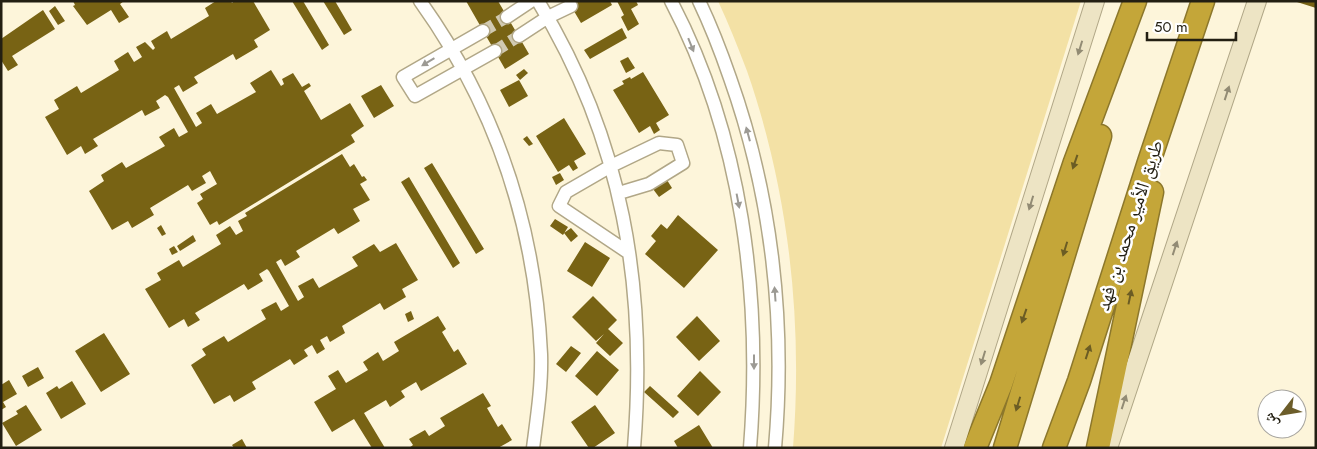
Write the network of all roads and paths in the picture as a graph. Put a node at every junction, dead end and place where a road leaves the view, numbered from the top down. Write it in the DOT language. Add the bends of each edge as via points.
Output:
graph roads {
  1 [pos="420,1"];
  2 [pos="531,1"];
  3 [pos="538,1"];
  4 [pos="671,1"];
  5 [pos="699,1"];
  6 [pos="1095,1"];
  7 [pos="1135,1"];
  8 [pos="1141,1"];
  9 [pos="1203,1"];
  10 [pos="1257,1"];
  11 [pos="571,6"];
  12 [pos="508,17"];
  13 [pos="548,17"];
  14 [pos="483,31"];
  15 [pos="519,36"];
  16 [pos="451,48"];
  17 [pos="494,51"];
  18 [pos="462,68"];
  19 [pos="1176,82"];
  20 [pos="611,166"];
  21 [pos="618,193"];
  22 [pos="629,253"];
  23 [pos="533,448"];
  24 [pos="634,448"];
  25 [pos="750,448"];
  26 [pos="775,448"];
  27 [pos="954,448"];
  28 [pos="975,448"];
  29 [pos="1005,448"];
  30 [pos="1054,448"];
  31 [pos="1098,448"];
  32 [pos="1108,448"];
  1 -- 16 [label="street"];
  2 -- 12 [label="street"];
  3 -- 13 [label="street"];
  4 -- 25 [label="street, one-way" via="719,121 741,214 754,350"];
  26 -- 5 [label="street, one-way" via="779,349 765,211 743,114"];
  6 -- 27 [label="main road, one-way"];
  7 -- 28 [label="highway, one-way" via="1075,162 1001,384"];
  8 -- 29 [label="highway, one-way"];
  9 -- 19 [label="highway, طريق الأمير محمد بن فهد"];
  32 -- 10 [label="main road, one-way"];
  11 -- 13 [label="street"];
  13 -- 15 [label="street"];
  13 -- 20 [label="street" via="576,70"];
  14 -- 16 [label="street"];
  16 -- 18 [label="street"];
  16 -- 18 [label="street, one-way" via="404,76 415,96"];
  17 -- 18 [label="street"];
  18 -- 23 [label="street" via="500,146 528,247 541,355"];
  30 -- 19 [label="highway, طريق الأمير محمد بن فهد, one-way" via="1079,381"];
  31 -- 19 [label="highway, one-way"];
  20 -- 21 [label="street"];
  20 -- 21 [label="street" via="659,143 678,146 683,163 649,184"];
  20 -- 22 [label="street" via="566,192 559,206"];
  21 -- 22 [label="street"];
  22 -- 24 [label="street" via="638,353"];
}
